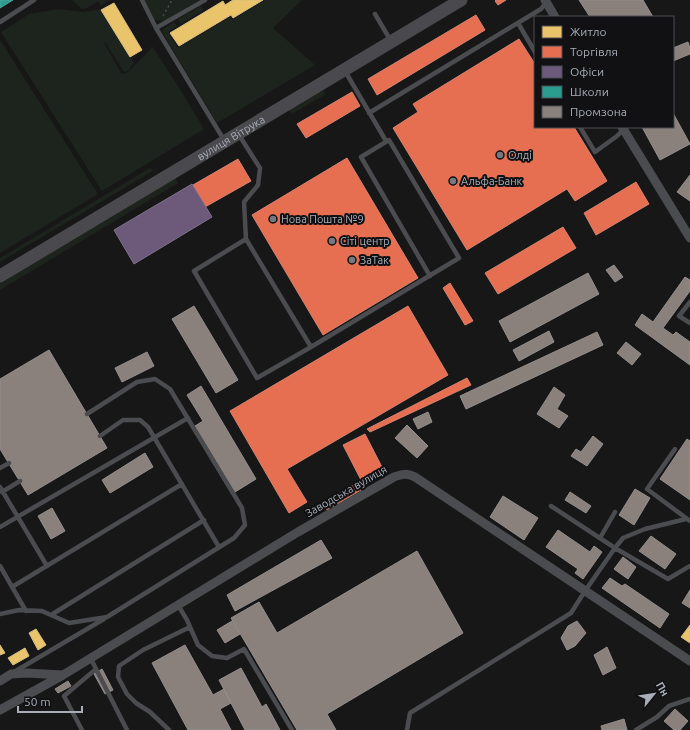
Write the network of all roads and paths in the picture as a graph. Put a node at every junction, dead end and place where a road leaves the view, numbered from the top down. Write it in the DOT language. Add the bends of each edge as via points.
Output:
graph roads {
  1 [pos="34,0"];
  2 [pos="142,0"];
  3 [pos="172,0"];
  4 [pos="205,0"];
  5 [pos="448,0"];
  6 [pos="461,0"];
  7 [pos="546,2"];
  8 [pos="375,14"];
  9 [pos="554,16"];
  10 [pos="0,22"];
  11 [pos="518,23"];
  12 [pos="156,28"];
  13 [pos="388,36"];
  14 [pos="534,50"];
  15 [pos="342,67"];
  16 [pos="369,113"];
  17 [pos="581,128"];
  18 [pos="623,129"];
  19 [pos="237,131"];
  20 [pos="223,139"];
  21 [pos="386,141"];
  22 [pos="690,238"];
  23 [pos="246,239"];
  24 [pos="0,269"];
  25 [pos="0,276"];
  26 [pos="430,276"];
  27 [pos="690,302"];
  28 [pos="690,323"];
  29 [pos="312,347"];
  30 [pos="87,414"];
  31 [pos="188,418"];
  32 [pos="100,436"];
  33 [pos="154,438"];
  34 [pos="675,449"];
  35 [pos="8,463"];
  36 [pos="0,468"];
  37 [pos="20,481"];
  38 [pos="182,484"];
  39 [pos="1,489"];
  40 [pos="551,506"];
  41 [pos="614,512"];
  42 [pos="18,517"];
  43 [pos="204,520"];
  44 [pos="688,520"];
  45 [pos="0,527"];
  46 [pos="600,538"];
  47 [pos="219,547"];
  48 [pos="616,548"];
  49 [pos="0,566"];
  50 [pos="47,566"];
  51 [pos="690,566"];
  52 [pos="12,586"];
  53 [pos="585,591"];
  54 [pos="178,605"];
  55 [pos="26,610"];
  56 [pos="0,614"];
  57 [pos="51,615"];
  58 [pos="107,617"];
  59 [pos="190,627"];
  60 [pos="91,659"];
  61 [pos="690,661"];
  62 [pos="96,669"];
  63 [pos="11,674"];
  64 [pos="63,675"];
  65 [pos="0,681"];
  66 [pos="690,699"];
  67 [pos="0,710"];
  68 [pos="82,730"];
  69 [pos="127,730"];
  70 [pos="169,730"];
  71 [pos="292,730"];
  72 [pos="407,730"];
  73 [pos="636,730"];
  1 -- 10 [label="lane"];
  2 -- 12 [label="lane"];
  3 -- 12 [label="path"];
  4 -- 12 [label="lane"];
  5 -- 13 [label="main road, вулиця Вітрука"];
  6 -- 15 [label="main road, вулиця Вітрука"];
  7 -- 9 [label="street"];
  7 -- 11 [label="lane"];
  8 -- 13 [label="lane"];
  11 -- 14 [label="lane"];
  11 -- 16 [label="lane"];
  12 -- 20 [label="lane"];
  13 -- 15 [label="main road, вулиця Вітрука"];
  15 -- 16 [label="lane"];
  15 -- 19 [label="main road, вулиця Вітрука"];
  16 -- 21 [label="lane"];
  17 -- 18 [label="lane" via="595,152"];
  18 -- 22 [label="street"];
  19 -- 20 [label="main road, вулиця Вітрука"];
  19 -- 23 [label="lane" via="260,168 258,185 244,202"];
  20 -- 24 [label="main road, вулиця Вітрука"];
  20 -- 25 [label="main road, вулиця Вітрука"];
  21 -- 26 [label="lane" via="361,157"];
  21 -- 26 [label="lane" via="389,140 460,258"];
  23 -- 29 [label="lane"];
  23 -- 29 [label="lane" via="194,271 257,378"];
  26 -- 29 [label="lane"];
  27 -- 28 [label="lane" via="679,316"];
  30 -- 31 [label="lane" via="137,382 155,379 170,389"];
  31 -- 33 [label="lane"];
  31 -- 47 [label="lane" via="242,508 245,525 234,538"];
  32 -- 33 [label="lane" via="123,420 140,420 148,427"];
  33 -- 38 [label="lane"];
  33 -- 42 [label="lane"];
  34 -- 44 [label="lane" via="647,489"];
  35 -- 36 [label="lane"];
  37 -- 39 [label="lane"];
  38 -- 43 [label="lane"];
  38 -- 50 [label="lane"];
  39 -- 42 [label="lane"];
  40 -- 46 [label="lane"];
  41 -- 46 [label="lane"];
  42 -- 45 [label="lane"];
  42 -- 50 [label="lane"];
  43 -- 47 [label="lane"];
  43 -- 57 [label="lane"];
  44 -- 48 [label="lane" via="645,529 623,538"];
  46 -- 48 [label="lane"];
  47 -- 58 [label="lane"];
  48 -- 51 [label="lane" via="668,579"];
  48 -- 53 [label="lane"];
  49 -- 52 [label="lane"];
  50 -- 52 [label="lane"];
  52 -- 55 [label="lane"];
  53 -- 54 [label="street, Заводська вулиця" via="415,477 403,474 298,532"];
  53 -- 61 [label="street, Заводська вулиця"];
  53 -- 72 [label="lane" via="571,613 410,713"];
  54 -- 59 [label="lane"];
  54 -- 60 [label="street, Заводська вулиця"];
  55 -- 56 [label="lane"];
  55 -- 57 [label="lane" via="42,611"];
  57 -- 58 [label="lane" via="69,623"];
  58 -- 63 [label="lane"];
  59 -- 70 [label="lane" via="119,666 118,677 127,694"];
  59 -- 71 [label="lane" via="198,645 212,656 227,658 244,649"];
  60 -- 62 [label="lane"];
  60 -- 64 [label="street, Заводська вулиця"];
  62 -- 68 [label="lane" via="64,696"];
  62 -- 69 [label="lane"];
  63 -- 64 [label="street"];
  63 -- 65 [label="street"];
  64 -- 67 [label="street, Заводська вулиця"];
  66 -- 73 [label="lane" via="669,706"];
}
